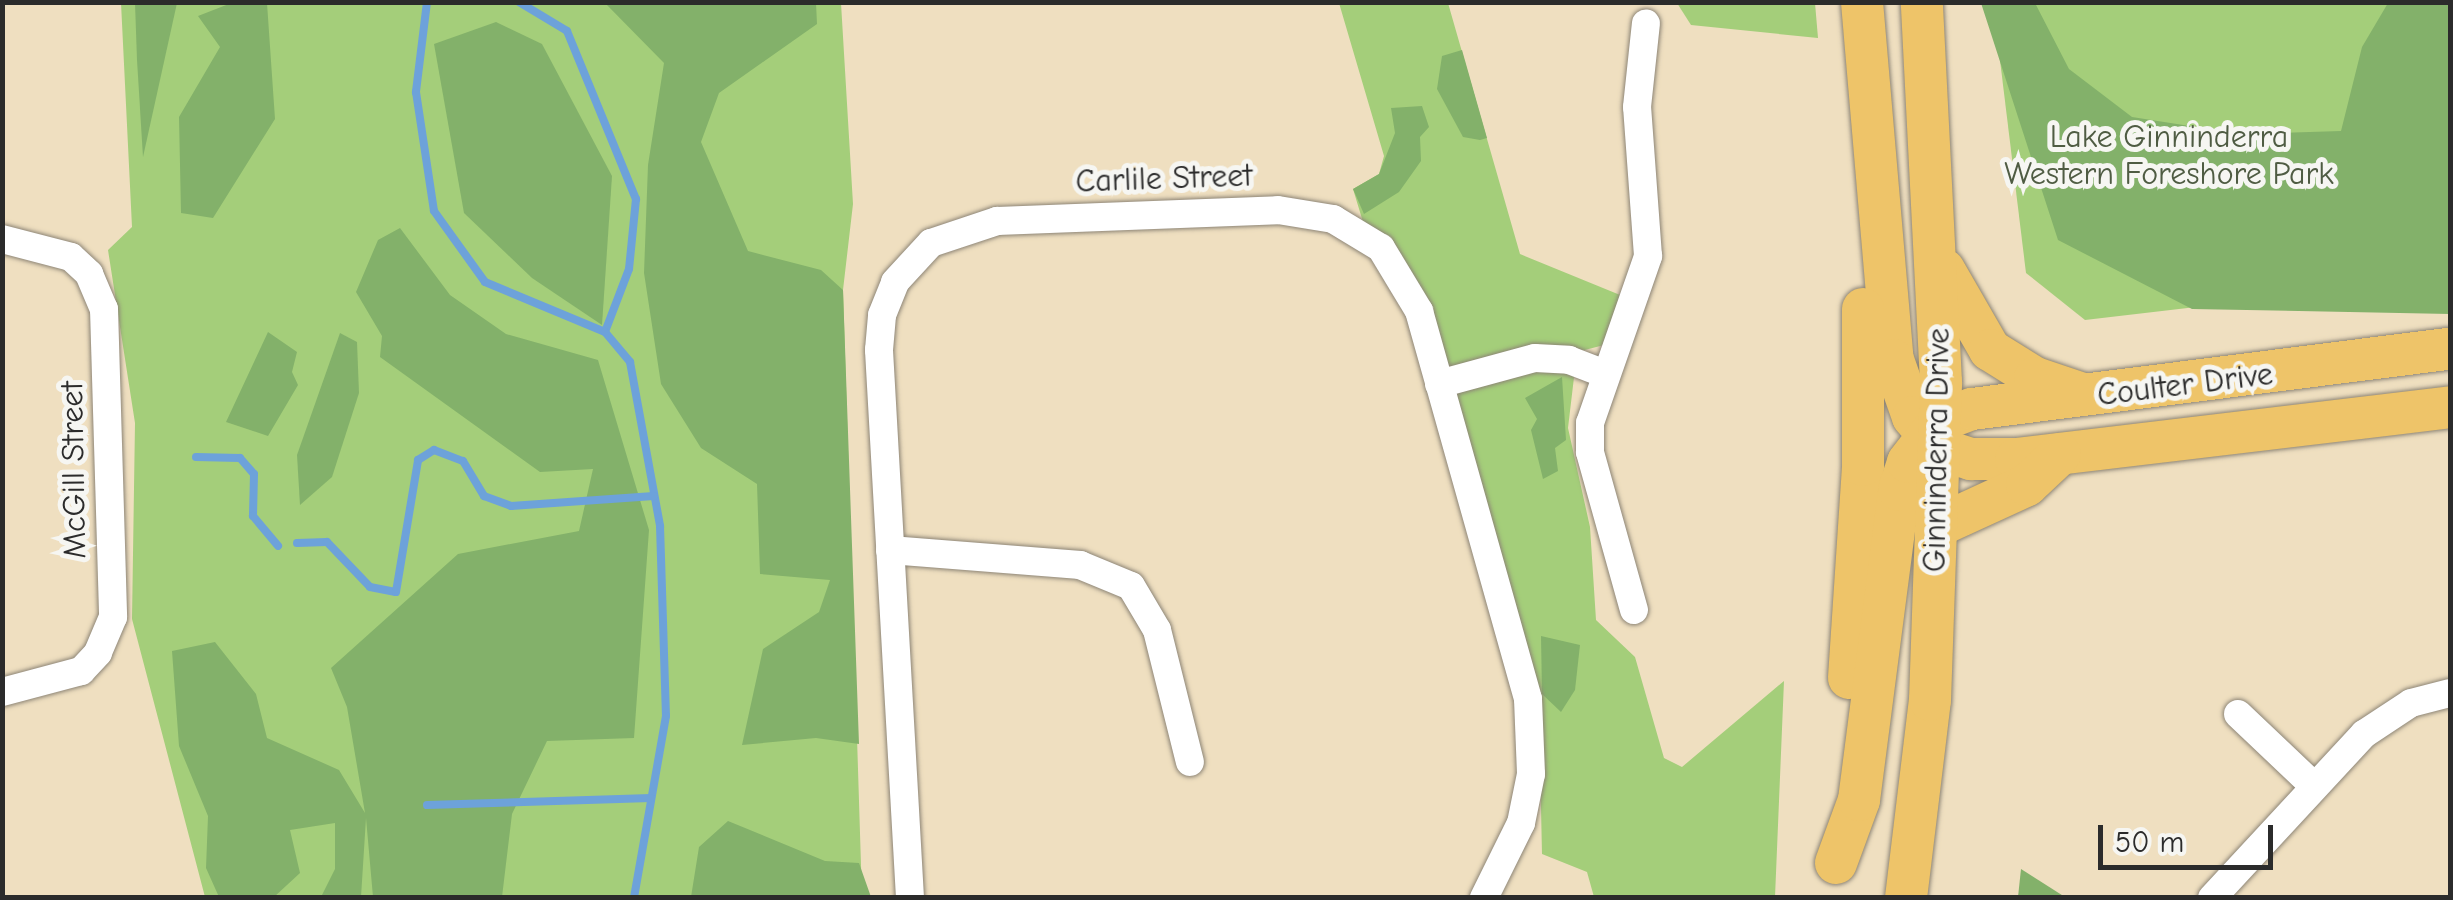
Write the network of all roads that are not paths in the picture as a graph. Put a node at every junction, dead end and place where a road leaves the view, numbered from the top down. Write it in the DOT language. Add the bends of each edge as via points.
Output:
graph roads {
  1 [pos="1845,2"];
  2 [pos="1862,2"];
  3 [pos="1922,2"];
  4 [pos="1646,24"];
  5 [pos="2,240"];
  6 [pos="1938,260"];
  7 [pos="2450,349"];
  8 [pos="1605,374"];
  9 [pos="1439,384"];
  10 [pos="2090,396"];
  11 [pos="2450,407"];
  12 [pos="1930,431"];
  13 [pos="2061,454"];
  14 [pos="1938,526"];
  15 [pos="890,550"];
  16 [pos="1634,610"];
  17 [pos="2,692"];
  18 [pos="2450,693"];
  19 [pos="2238,714"];
  20 [pos="1190,762"];
  21 [pos="2314,786"];
  22 [pos="1835,880"];
  23 [pos="910,898"];
  24 [pos="1484,898"];
  25 [pos="1906,898"];
  26 [pos="2212,898"];
  1 -- 22 [label="main road" via="1863,290 1864,465"];
  2 -- 12 [label="main road, Ginninderra Drive" via="1893,360"];
  3 -- 6 [label="main road, Ginninderra Drive"];
  4 -- 8 [label="street" via="1637,107 1648,256"];
  5 -- 17 [label="street, McGill Street" via="71,257 89,274 104,309 112,617 98,653 81,671 45,686"];
  6 -- 10 [label="main road" via="1990,350 2035,378"];
  6 -- 12 [label="main road, Ginninderra Drive"];
  7 -- 10 [label="main road, Coulter Drive"];
  8 -- 9 [label="street" via="1569,360 1534,358"];
  8 -- 16 [label="street" via="1590,423 1590,452"];
  9 -- 15 [label="street, Carlile Street" via="1404,278 1380,248 1333,218 1278,210 962,227 917,254 895,282 882,315"];
  9 -- 24 [label="street, Carlile Street" via="1528,699 1532,749 1521,823"];
  10 -- 12 [label="main road, Coulter Drive" via="1972,410"];
  11 -- 13 [label="main road, Coulter Drive"];
  12 -- 13 [label="main road, Coulter Drive" via="1970,459"];
  12 -- 14 [label="main road, Ginninderra Drive"];
  12 -- 22 [label="main road" via="1900,490 1860,800"];
  13 -- 14 [label="main road" via="2027,486"];
  14 -- 25 [label="main road, Ginninderra Drive" via="1930,700"];
  15 -- 20 [label="street" via="1080,565 1131,586 1157,630"];
  15 -- 23 [label="street, Carlile Street"];
  18 -- 21 [label="street" via="2394,711"];
  19 -- 21 [label="street"];
  21 -- 26 [label="street"];
}
